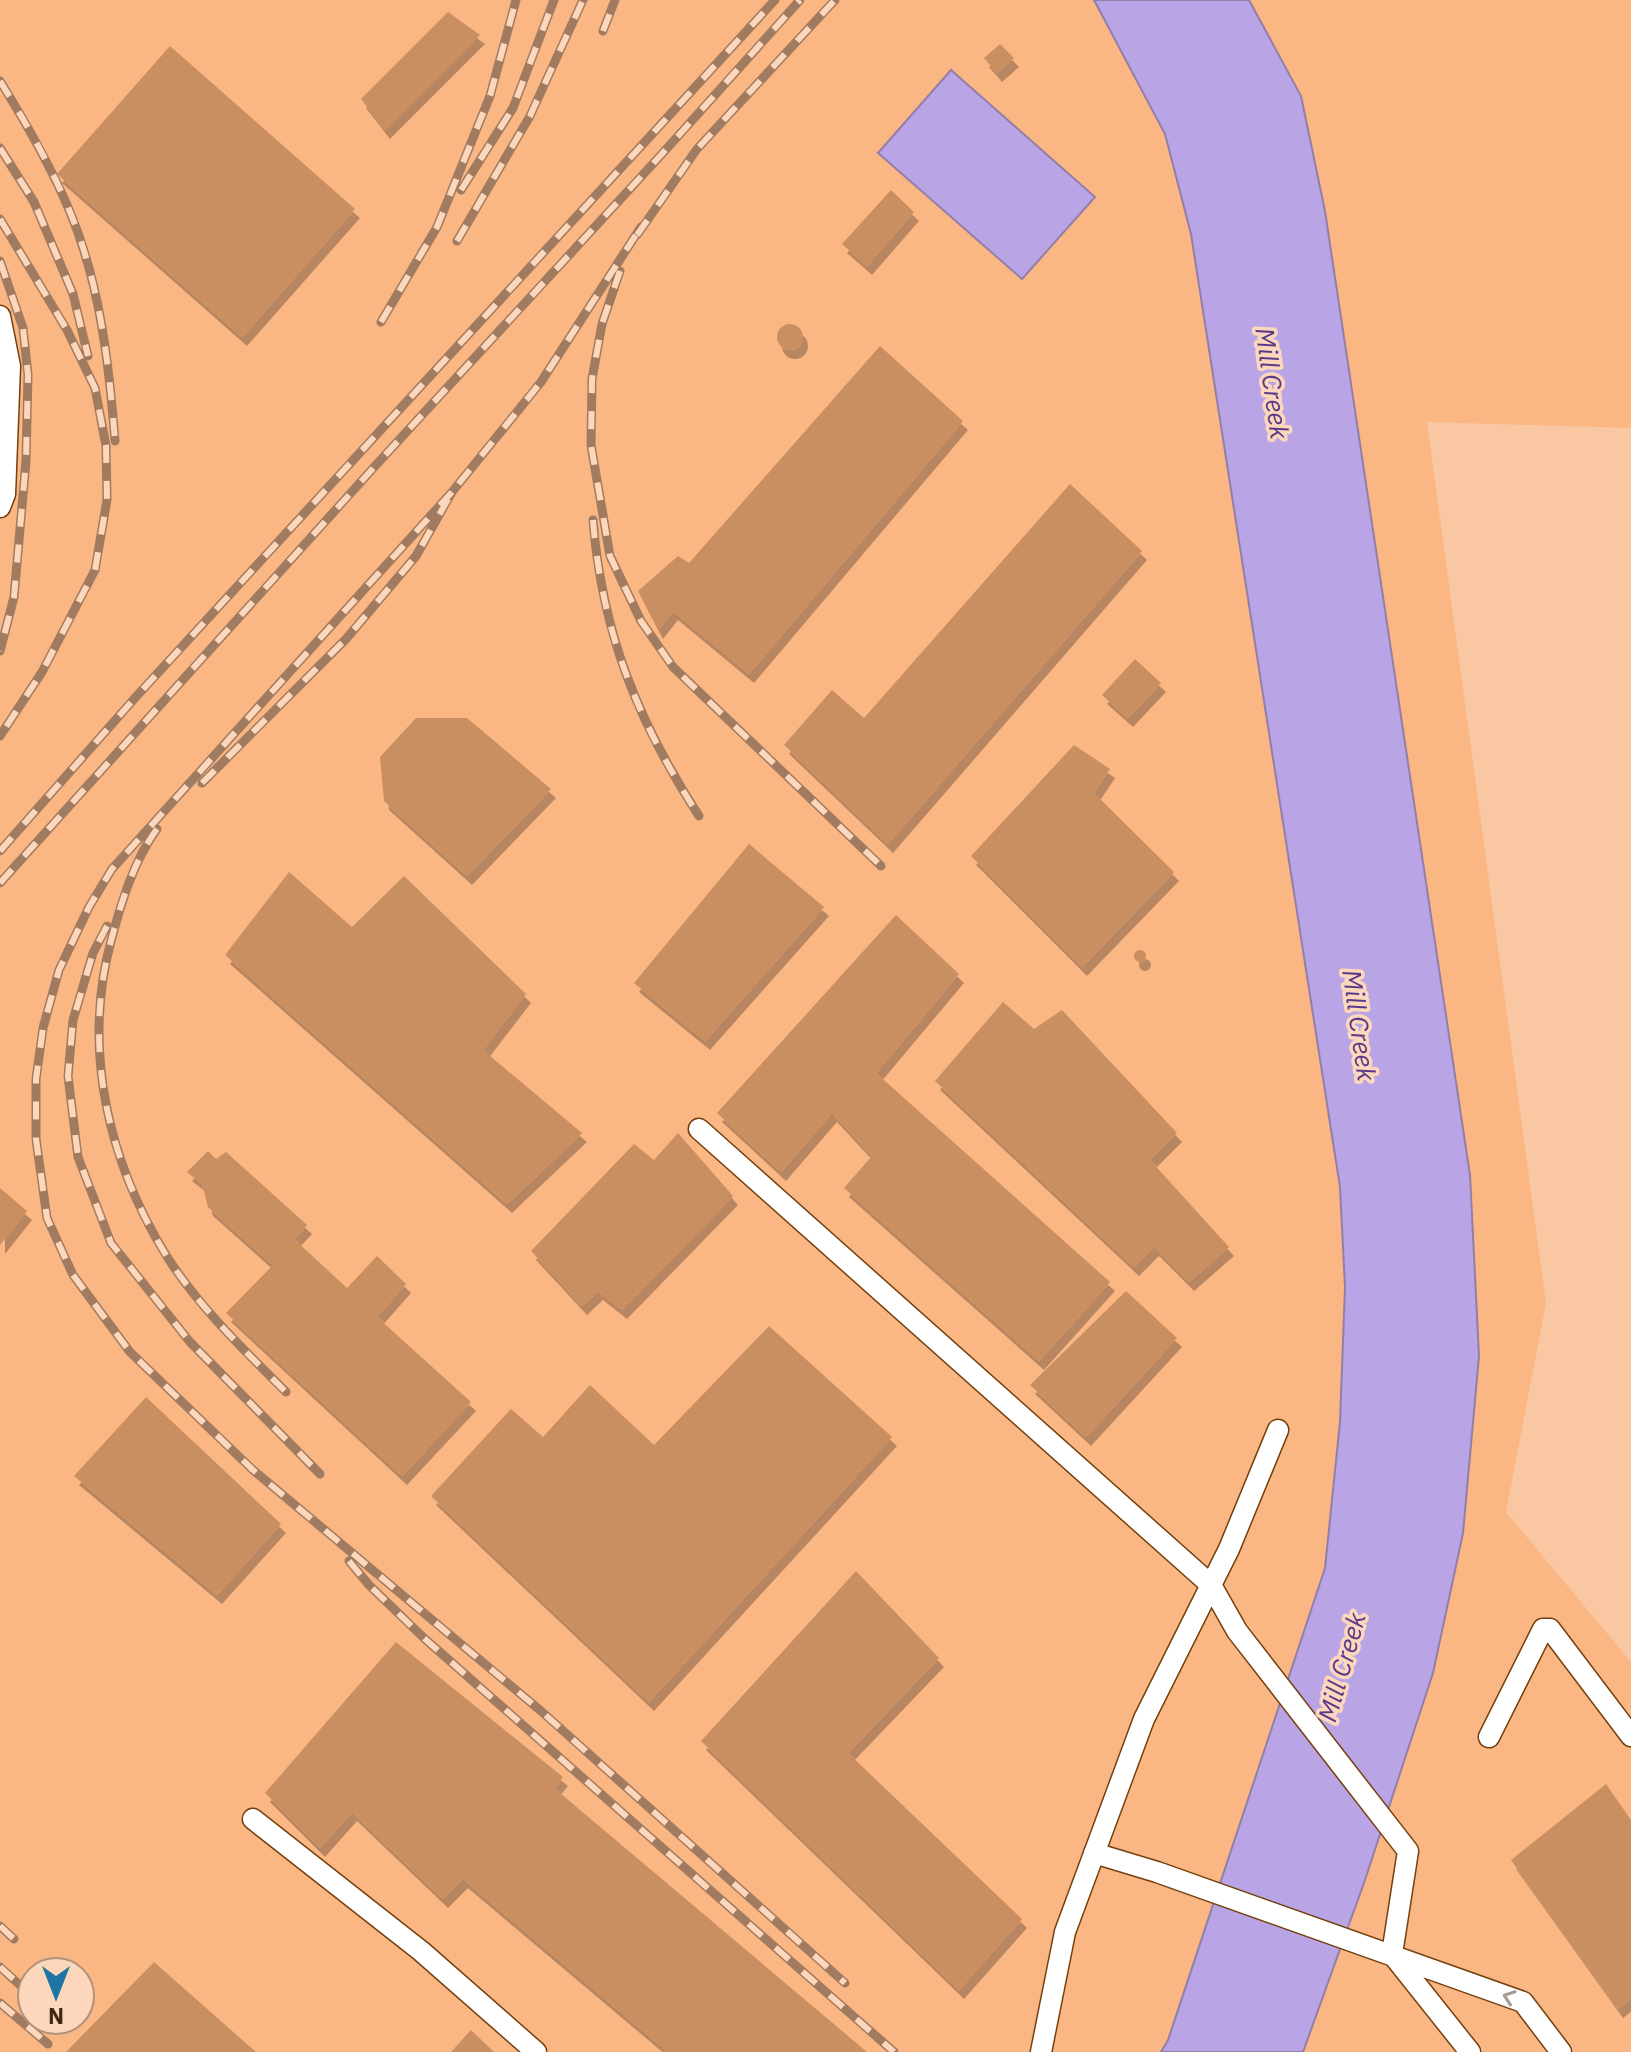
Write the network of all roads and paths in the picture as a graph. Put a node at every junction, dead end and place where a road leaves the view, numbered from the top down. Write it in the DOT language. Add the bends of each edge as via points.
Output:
graph roads {
  1 [pos="0,316"];
  2 [pos="0,507"];
  3 [pos="699,1129"];
  4 [pos="1278,1430"];
  5 [pos="1211,1585"];
  6 [pos="1631,1736"];
  7 [pos="1489,1737"];
  8 [pos="253,1819"];
  9 [pos="1094,1853"];
  10 [pos="1392,1954"];
  11 [pos="536,2052"];
  12 [pos="1041,2052"];
  13 [pos="1470,2052"];
  14 [pos="1561,2052"];
  1 -- 2 [label="lane" via="10,366 5,494"];
  3 -- 5 [label="lane"];
  4 -- 5 [label="lane"];
  5 -- 9 [label="lane" via="1144,1719"];
  5 -- 10 [label="lane" via="1237,1631 1408,1851"];
  6 -- 7 [label="lane" via="1550,1629 1543,1629"];
  8 -- 11 [label="lane" via="421,1951"];
  9 -- 10 [label="lane"];
  9 -- 12 [label="lane" via="1065,1932"];
  10 -- 13 [label="lane"];
  14 -- 10 [label="lane, one-way" via="1523,2002"];
}
